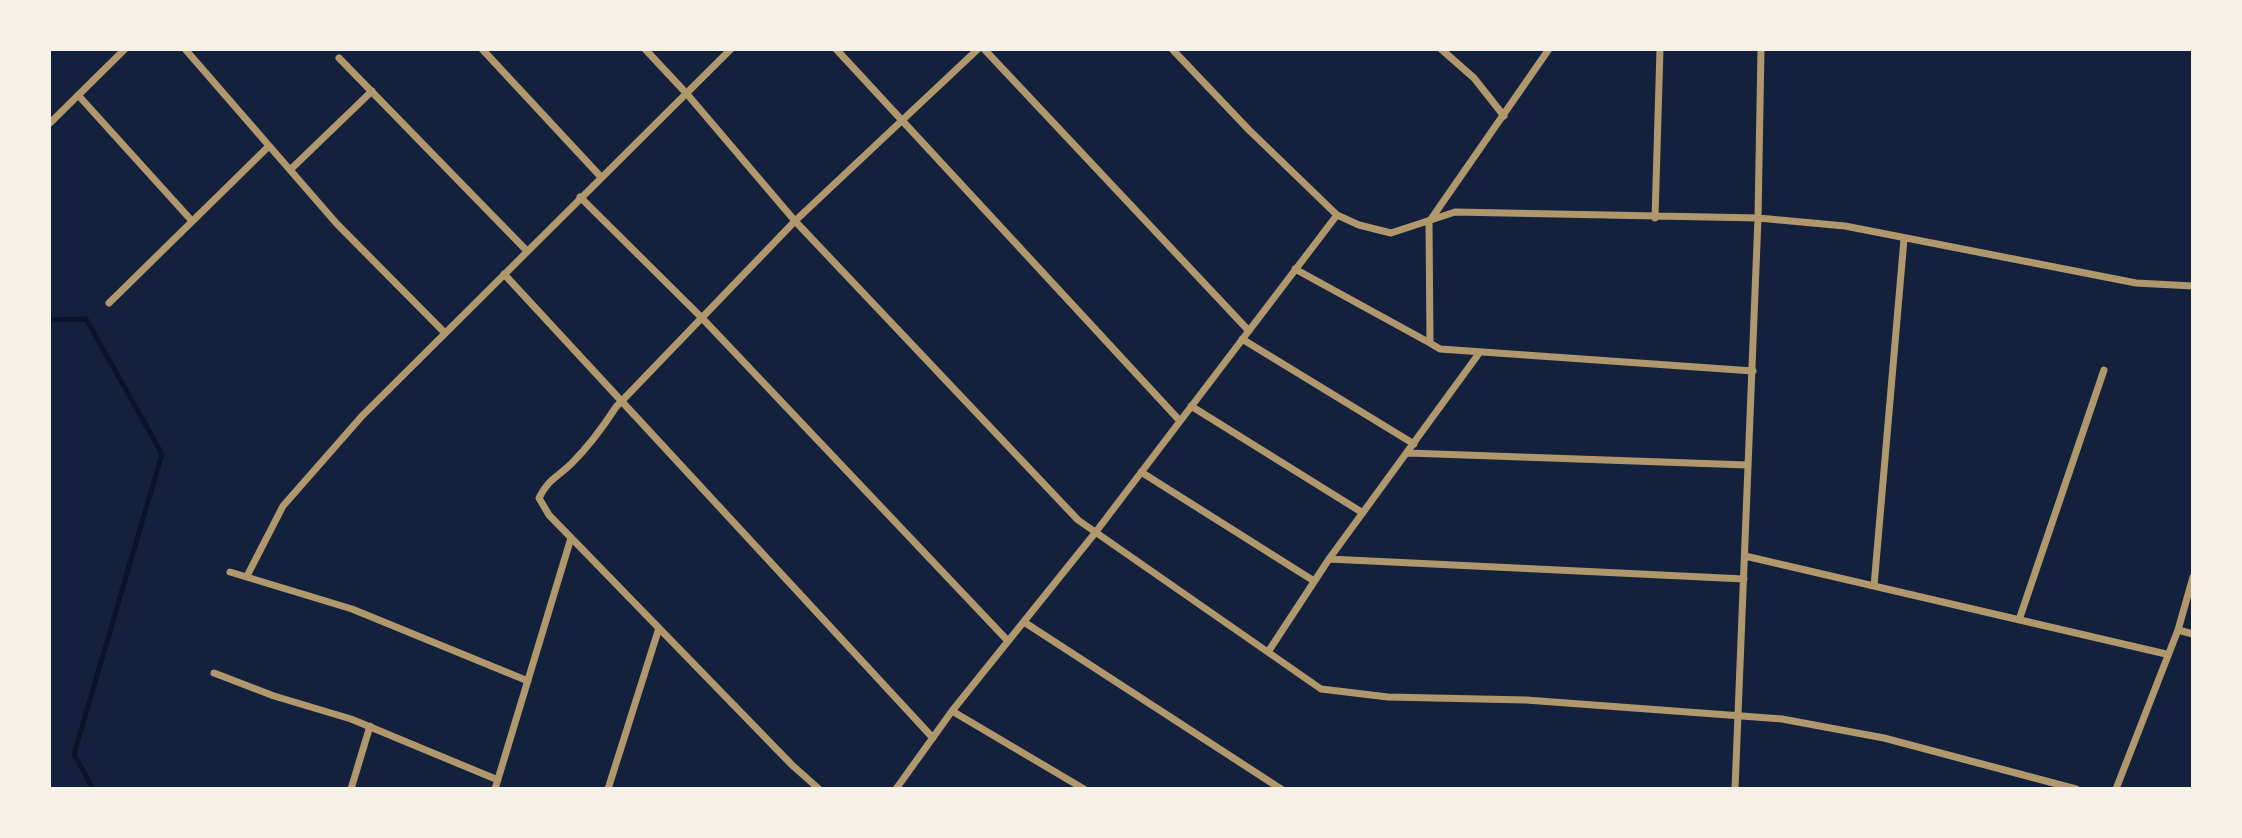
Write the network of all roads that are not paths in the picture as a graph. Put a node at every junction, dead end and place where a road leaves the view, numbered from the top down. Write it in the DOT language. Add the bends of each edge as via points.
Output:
graph roads {
  1 [pos="125,49"];
  2 [pos="185,49"];
  3 [pos="482,49"];
  4 [pos="645,49"];
  5 [pos="731,49"];
  6 [pos="836,49"];
  7 [pos="981,49"];
  8 [pos="1172,49"];
  9 [pos="1441,49"];
  10 [pos="1549,49"];
  11 [pos="1660,49"];
  12 [pos="1761,49"];
  13 [pos="339,58"];
  14 [pos="372,91"];
  15 [pos="687,94"];
  16 [pos="78,95"];
  17 [pos="1504,116"];
  18 [pos="903,120"];
  19 [pos="49,124"];
  20 [pos="269,146"];
  21 [pos="290,170"];
  22 [pos="601,177"];
  23 [pos="580,197"];
  24 [pos="1337,215"];
  25 [pos="1655,218"];
  26 [pos="1758,218"];
  27 [pos="192,221"];
  28 [pos="795,221"];
  29 [pos="1429,222"];
  30 [pos="1904,239"];
  31 [pos="527,251"];
  32 [pos="1295,269"];
  33 [pos="504,274"];
  34 [pos="2193,286"];
  35 [pos="109,303"];
  36 [pos="702,318"];
  37 [pos="1249,331"];
  38 [pos="445,333"];
  39 [pos="1242,339"];
  40 [pos="1430,343"];
  41 [pos="1480,352"];
  42 [pos="2104,370"];
  43 [pos="1753,371"];
  44 [pos="622,401"];
  45 [pos="1191,406"];
  46 [pos="1180,421"];
  47 [pos="1414,444"];
  48 [pos="1408,453"];
  49 [pos="1747,465"];
  50 [pos="1141,472"];
  51 [pos="1363,513"];
  52 [pos="1095,533"];
  53 [pos="571,538"];
  54 [pos="1745,556"];
  55 [pos="1329,559"];
  56 [pos="230,572"];
  57 [pos="247,576"];
  58 [pos="2193,577"];
  59 [pos="1744,579"];
  60 [pos="1314,581"];
  61 [pos="1874,586"];
  62 [pos="2019,620"];
  63 [pos="1024,622"];
  64 [pos="659,628"];
  65 [pos="2178,630"];
  66 [pos="2193,634"];
  67 [pos="1008,641"];
  68 [pos="1268,652"];
  69 [pos="2166,654"];
  70 [pos="214,673"];
  71 [pos="528,681"];
  72 [pos="952,711"];
  73 [pos="1738,715"];
  74 [pos="370,726"];
  75 [pos="933,738"];
  76 [pos="498,780"];
  77 [pos="351,789"];
  78 [pos="495,789"];
  79 [pos="608,789"];
  80 [pos="819,789"];
  81 [pos="896,789"];
  82 [pos="1084,789"];
  83 [pos="1281,789"];
  84 [pos="1735,789"];
  85 [pos="2076,789"];
  86 [pos="2116,789"];
  1 -- 16 [label="street"];
  2 -- 20 [label="street"];
  3 -- 22 [label="street"];
  4 -- 15 [label="street"];
  5 -- 15 [label="street"];
  6 -- 18 [label="street"];
  7 -- 18 [label="street"];
  7 -- 37 [label="street"];
  8 -- 24 [label="street"];
  9 -- 17 [label="street" via="1474,78"];
  10 -- 17 [label="street"];
  11 -- 25 [label="street"];
  12 -- 26 [label="street"];
  13 -- 14 [label="street"];
  14 -- 21 [label="street"];
  14 -- 31 [label="street"];
  15 -- 22 [label="street"];
  15 -- 28 [label="street"];
  16 -- 19 [label="street"];
  16 -- 27 [label="street"];
  17 -- 29 [label="street"];
  18 -- 28 [label="street"];
  18 -- 46 [label="street"];
  20 -- 21 [label="street"];
  20 -- 27 [label="street"];
  21 -- 38 [label="street"];
  22 -- 23 [label="street"];
  23 -- 31 [label="street"];
  23 -- 36 [label="street"];
  24 -- 29 [label="street" via="1391,233"];
  24 -- 32 [label="street"];
  25 -- 26 [label="street"];
  25 -- 29 [label="street" via="1455,212"];
  26 -- 30 [label="street" via="1845,226"];
  26 -- 43 [label="street"];
  27 -- 35 [label="street"];
  28 -- 36 [label="street"];
  28 -- 52 [label="street"];
  29 -- 40 [label="street"];
  30 -- 34 [label="street" via="2136,282"];
  30 -- 61 [label="street"];
  31 -- 33 [label="street"];
  32 -- 37 [label="street"];
  32 -- 40 [label="street"];
  33 -- 38 [label="street"];
  33 -- 44 [label="street"];
  36 -- 44 [label="street"];
  36 -- 67 [label="street"];
  37 -- 39 [label="street"];
  38 -- 57 [label="street" via="362,416 283,506"];
  39 -- 45 [label="street"];
  39 -- 47 [label="street"];
  40 -- 41 [label="street" via="1440,349"];
  41 -- 43 [label="street"];
  41 -- 47 [label="street"];
  42 -- 62 [label="street"];
  43 -- 49 [label="street"];
  44 -- 53 [label="street" via="570,465 548,481 540,498"];
  44 -- 75 [label="street"];
  45 -- 46 [label="street"];
  45 -- 51 [label="street"];
  46 -- 50 [label="street"];
  47 -- 48 [label="street"];
  48 -- 49 [label="street"];
  48 -- 51 [label="street"];
  49 -- 54 [label="street"];
  50 -- 52 [label="street"];
  50 -- 60 [label="street"];
  51 -- 55 [label="street"];
  52 -- 63 [label="street"];
  52 -- 68 [label="street"];
  53 -- 64 [label="street"];
  53 -- 71 [label="street"];
  54 -- 59 [label="street"];
  54 -- 61 [label="street"];
  55 -- 59 [label="street"];
  55 -- 60 [label="street"];
  56 -- 57 [label="street"];
  57 -- 71 [label="street" via="365,614"];
  58 -- 65 [label="street"];
  59 -- 73 [label="street"];
  60 -- 68 [label="street"];
  61 -- 62 [label="street"];
  62 -- 69 [label="street"];
  63 -- 67 [label="street"];
  63 -- 83 [label="street"];
  64 -- 79 [label="street"];
  64 -- 80 [label="street"];
  65 -- 66 [label="street"];
  65 -- 69 [label="street"];
  67 -- 72 [label="street"];
  68 -- 73 [label="street" via="1321,689 1388,697 1526,700"];
  69 -- 86 [label="street"];
  70 -- 74 [label="street"];
  71 -- 76 [label="street"];
  72 -- 75 [label="street"];
  72 -- 82 [label="street"];
  73 -- 84 [label="street"];
  73 -- 85 [label="street" via="1884,738"];
  74 -- 76 [label="street"];
  74 -- 77 [label="street"];
  75 -- 81 [label="street"];
  76 -- 78 [label="street"];
}
